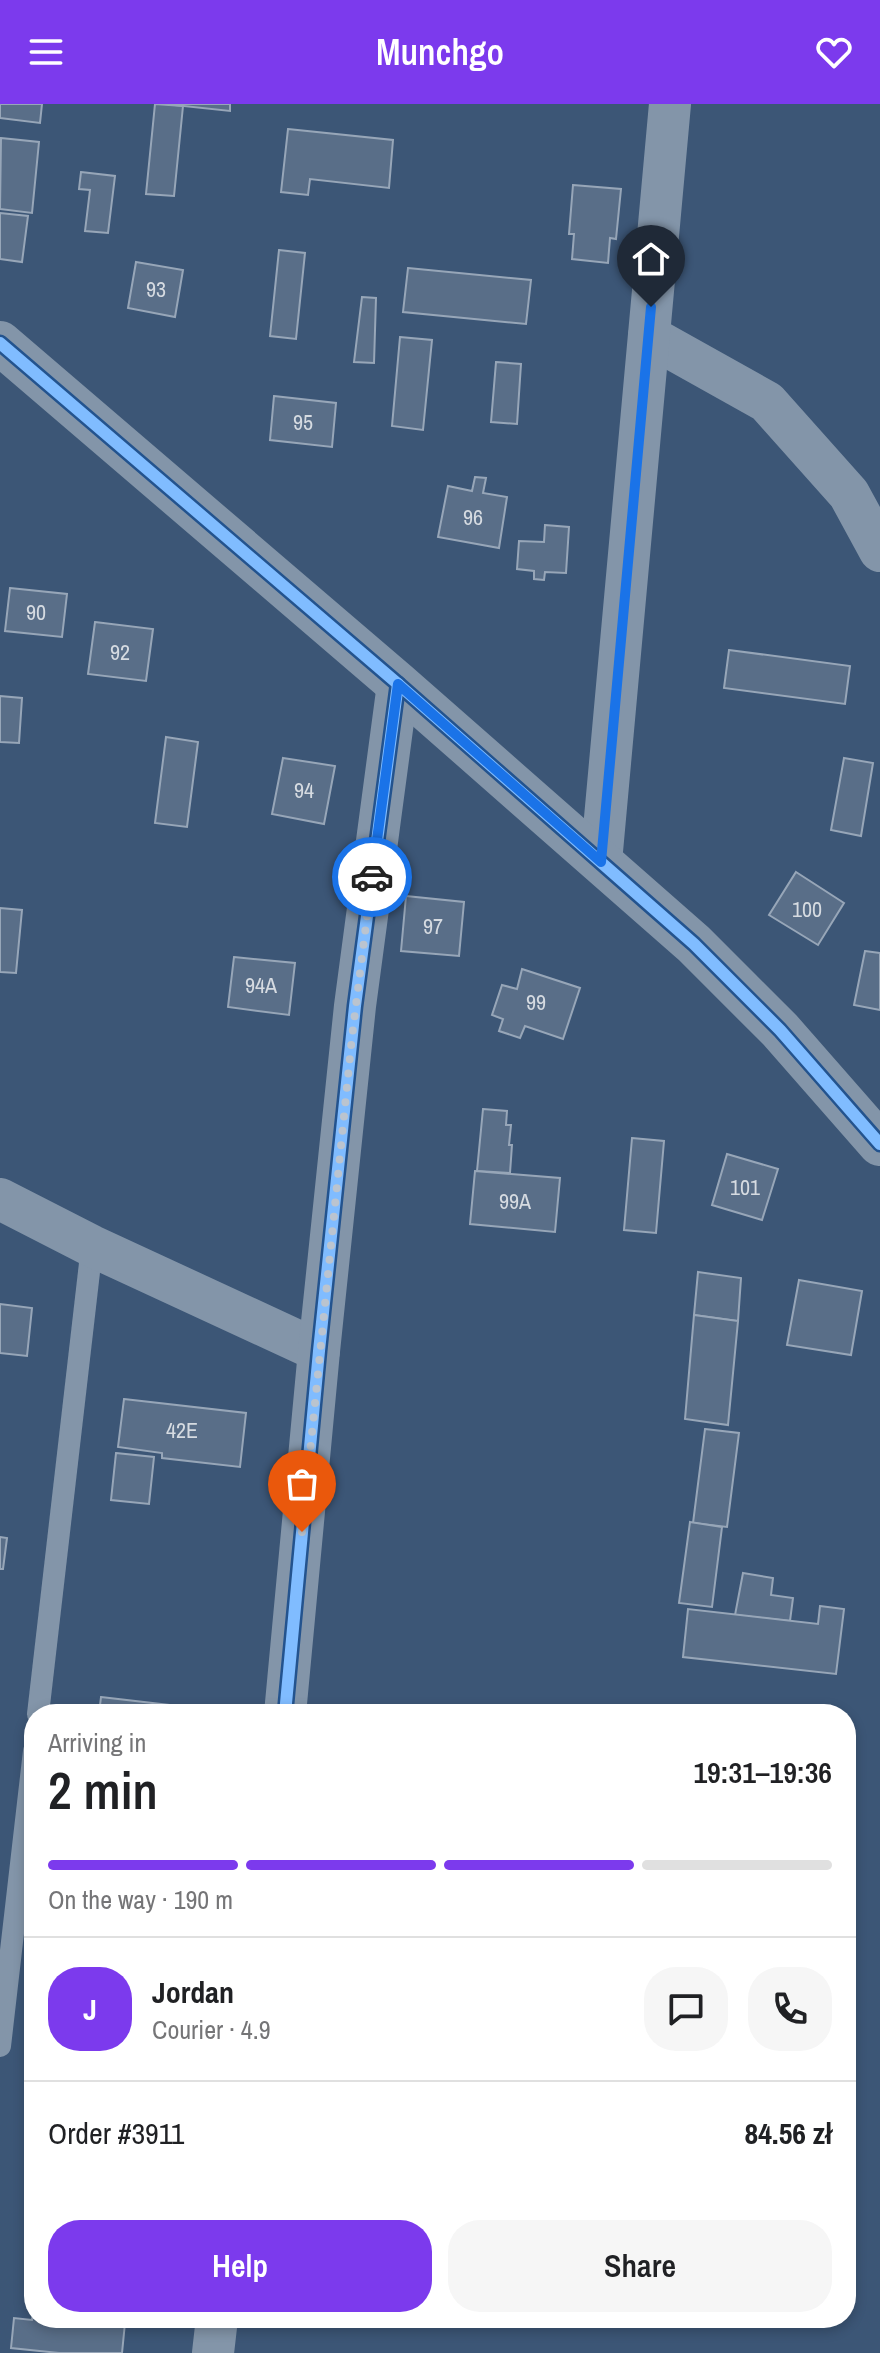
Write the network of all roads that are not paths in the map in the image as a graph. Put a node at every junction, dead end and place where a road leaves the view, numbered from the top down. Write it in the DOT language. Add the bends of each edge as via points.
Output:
graph roads {
  1 [pos="670,104"];
  2 [pos="649,336"];
  3 [pos="0,343"];
  4 [pos="880,551"];
  5 [pos="398,684"];
  6 [pos="601,862"];
  7 [pos="880,1144"];
  8 [pos="0,1199"];
  9 [pos="92,1246"];
  10 [pos="319,1351"];
  11 [pos="39,1704"];
  12 [pos="286,1704"];
  13 [pos="24,1838"];
  14 [pos="0,2046"];
  15 [pos="216,2328"];
  16 [pos="213,2353"];
  1 -- 2 [label="street"];
  2 -- 4 [label="street" via="767,402 849,494"];
  2 -- 6 [label="street"];
  3 -- 5 [label="street"];
  5 -- 6 [label="street"];
  5 -- 10 [label="street" via="355,1006"];
  6 -- 7 [label="street" via="780,1030"];
  8 -- 9 [label="street"];
  9 -- 10 [label="street"];
  9 -- 11 [label="lane"];
  10 -- 12 [label="street"];
  13 -- 14 [label="lane"];
  15 -- 16 [label="street"];
}
